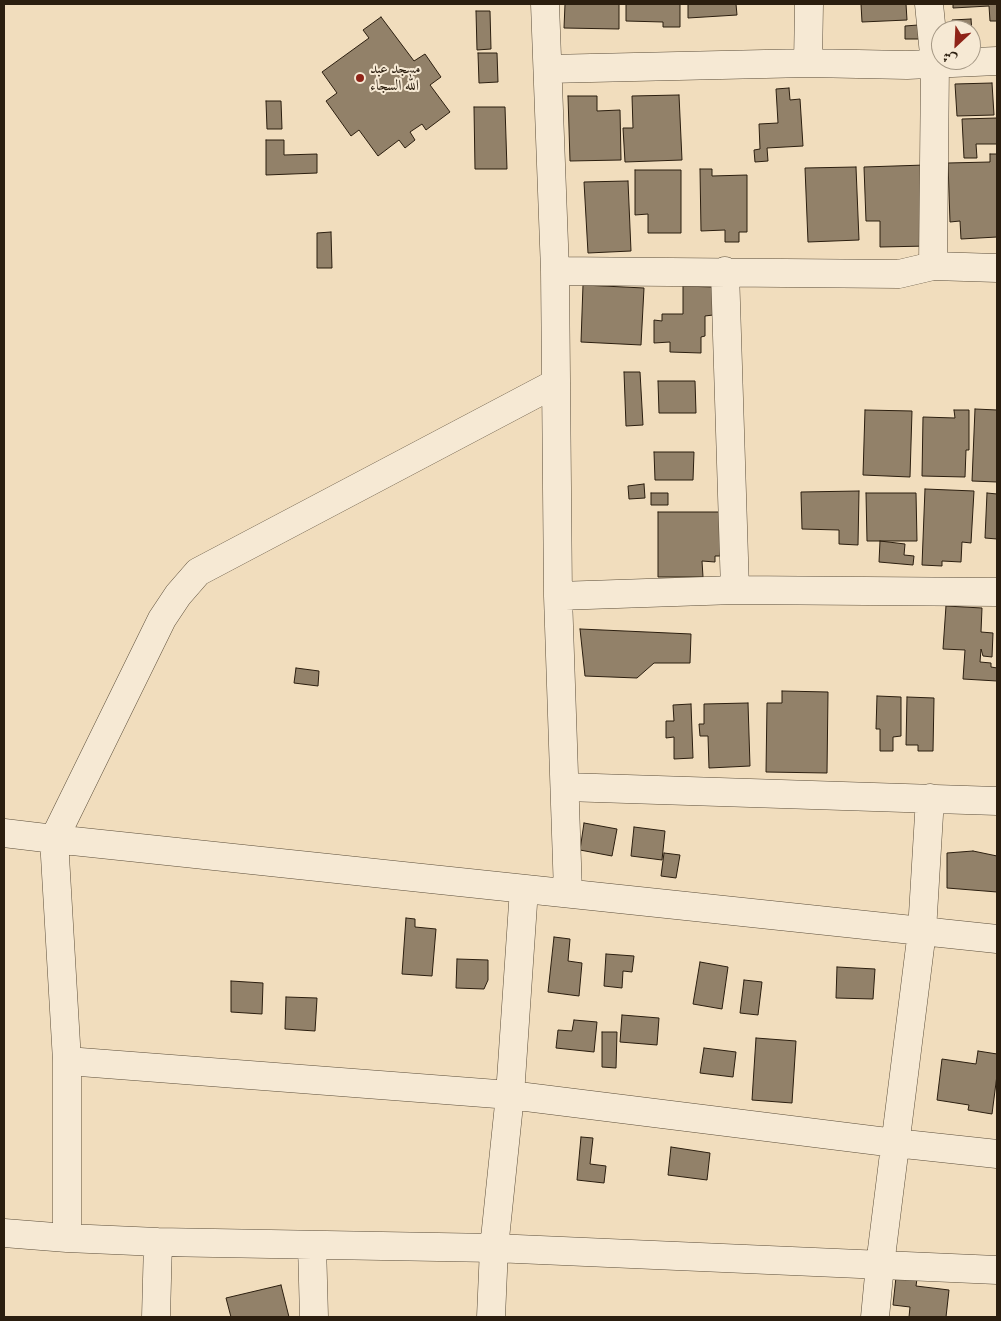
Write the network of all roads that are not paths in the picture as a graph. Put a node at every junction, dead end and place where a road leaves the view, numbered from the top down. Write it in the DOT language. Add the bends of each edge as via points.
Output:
graph roads {
  1 [pos="545,4"];
  2 [pos="809,4"];
  3 [pos="929,4"];
  4 [pos="931,24"];
  5 [pos="997,60"];
  6 [pos="981,61"];
  7 [pos="808,63"];
  8 [pos="931,64"];
  9 [pos="548,69"];
  10 [pos="935,70"];
  11 [pos="934,266"];
  12 [pos="997,268"];
  13 [pos="555,270"];
  14 [pos="725,271"];
  15 [pos="556,383"];
  16 [pos="734,590"];
  17 [pos="997,592"];
  18 [pos="558,596"];
  19 [pos="565,788"];
  20 [pos="930,798"];
  21 [pos="997,801"];
  22 [pos="4,832"];
  23 [pos="54,839"];
  24 [pos="524,889"];
  25 [pos="568,894"];
  26 [pos="922,930"];
  27 [pos="997,939"];
  28 [pos="68,1060"];
  29 [pos="510,1095"];
  30 [pos="895,1143"];
  31 [pos="997,1154"];
  32 [pos="4,1233"];
  33 [pos="67,1238"];
  34 [pos="158,1242"];
  35 [pos="312,1245"];
  36 [pos="494,1248"];
  37 [pos="880,1265"];
  38 [pos="997,1270"];
  39 [pos="156,1317"];
  40 [pos="314,1317"];
  41 [pos="491,1317"];
  42 [pos="876,1317"];
  1 -- 9 [label="street"];
  2 -- 7 [label="street"];
  3 -- 4 [label="street"];
  5 -- 6 [label="street"];
  7 -- 8 [label="street"];
  7 -- 9 [label="street"];
  9 -- 13 [label="street"];
  10 -- 11 [label="street"];
  11 -- 12 [label="street"];
  11 -- 14 [label="street" via="899,274"];
  13 -- 14 [label="street"];
  13 -- 15 [label="street"];
  14 -- 16 [label="street"];
  15 -- 18 [label="street"];
  15 -- 23 [label="street" via="198,572 162,619"];
  16 -- 17 [label="street"];
  16 -- 18 [label="street"];
  18 -- 19 [label="street"];
  19 -- 20 [label="street"];
  19 -- 25 [label="street"];
  20 -- 21 [label="street"];
  20 -- 26 [label="street"];
  22 -- 23 [label="street"];
  23 -- 24 [label="street"];
  23 -- 28 [label="street"];
  24 -- 25 [label="street"];
  24 -- 29 [label="street"];
  25 -- 26 [label="street"];
  26 -- 27 [label="street"];
  26 -- 30 [label="street"];
  28 -- 29 [label="street"];
  28 -- 33 [label="street"];
  29 -- 30 [label="street"];
  29 -- 36 [label="street"];
  30 -- 31 [label="street"];
  30 -- 37 [label="street"];
  32 -- 33 [label="street"];
  33 -- 34 [label="street"];
  34 -- 35 [label="street"];
  34 -- 39 [label="street"];
  35 -- 36 [label="street"];
  35 -- 40 [label="street"];
  36 -- 37 [label="street"];
  36 -- 41 [label="street"];
  37 -- 38 [label="street"];
  37 -- 42 [label="street"];
}
